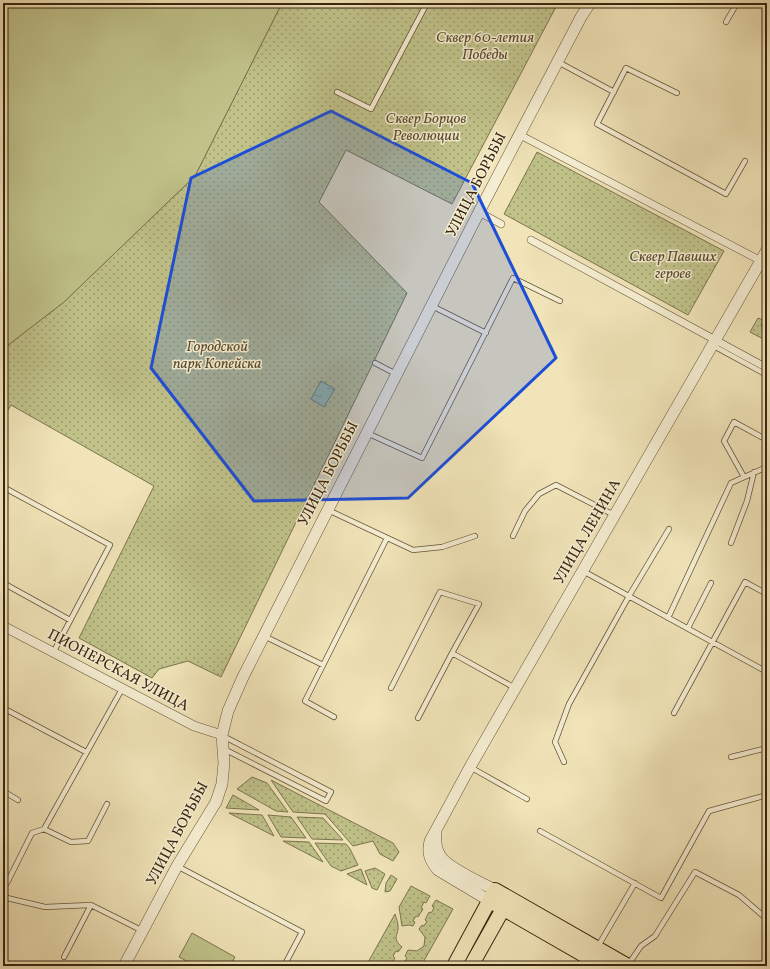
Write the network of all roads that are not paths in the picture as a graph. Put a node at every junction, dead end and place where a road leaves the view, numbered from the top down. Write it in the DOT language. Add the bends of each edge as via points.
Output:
graph roads {
  1 [pos="427,3"];
  2 [pos="590,3"];
  3 [pos="737,3"];
  4 [pos="726,22"];
  5 [pos="558,62"];
  6 [pos="338,92"];
  7 [pos="614,92"];
  8 [pos="677,93"];
  9 [pos="520,135"];
  10 [pos="745,161"];
  11 [pos="479,212"];
  12 [pos="501,224"];
  13 [pos="531,240"];
  14 [pos="765,258"];
  15 [pos="560,301"];
  16 [pos="431,306"];
  17 [pos="486,333"];
  18 [pos="714,342"];
  19 [pos="375,363"];
  20 [pos="767,368"];
  21 [pos="397,374"];
  22 [pos="767,375"];
  23 [pos="367,432"];
  24 [pos="767,440"];
  25 [pos="767,467"];
  26 [pos="754,472"];
  27 [pos="744,477"];
  28 [pos="3,487"];
  29 [pos="328,510"];
  30 [pos="614,515"];
  31 [pos="669,530"];
  32 [pos="475,536"];
  33 [pos="513,536"];
  34 [pos="387,538"];
  35 [pos="730,543"];
  36 [pos="582,571"];
  37 [pos="3,583"];
  38 [pos="712,583"];
  39 [pos="767,594"];
  40 [pos="629,596"];
  41 [pos="668,618"];
  42 [pos="70,620"];
  43 [pos="3,626"];
  44 [pos="688,628"];
  45 [pos="264,636"];
  46 [pos="713,642"];
  47 [pos="53,653"];
  48 [pos="452,653"];
  49 [pos="323,665"];
  50 [pos="767,672"];
  51 [pos="391,688"];
  52 [pos="515,688"];
  53 [pos="122,689"];
  54 [pos="3,708"];
  55 [pos="674,713"];
  56 [pos="334,717"];
  57 [pos="418,718"];
  58 [pos="222,735"];
  59 [pos="223,748"];
  60 [pos="767,748"];
  61 [pos="86,752"];
  62 [pos="732,757"];
  63 [pos="564,762"];
  64 [pos="470,767"];
  65 [pos="3,791"];
  66 [pos="767,795"];
  67 [pos="527,799"];
  68 [pos="18,800"];
  69 [pos="107,804"];
  70 [pos="44,829"];
  71 [pos="540,831"];
  72 [pos="177,866"];
  73 [pos="7,883"];
  74 [pos="635,883"];
  75 [pos="492,895"];
  76 [pos="3,897"];
  77 [pos="506,903"];
  78 [pos="91,905"];
  79 [pos="767,919"];
  80 [pos="143,931"];
  81 [pos="597,948"];
  82 [pos="64,957"];
  83 [pos="124,966"];
  84 [pos="284,966"];
  85 [pos="454,966"];
  86 [pos="471,966"];
  87 [pos="603,966"];
  88 [pos="628,966"];
  1 -- 6 [label="lane" via="371,109"];
  2 -- 5 [label="street, УЛИЦА БОРЬБЫ"];
  3 -- 4 [label="lane"];
  5 -- 7 [label="lane"];
  5 -- 9 [label="street, УЛИЦА БОРЬБЫ"];
  7 -- 8 [label="lane" via="626,68"];
  7 -- 10 [label="lane" via="597,124 726,194"];
  9 -- 11 [label="street, УЛИЦА БОРЬБЫ"];
  9 -- 14 [label="street"];
  11 -- 12 [label="street"];
  11 -- 16 [label="street, УЛИЦА БОРЬБЫ"];
  13 -- 18 [label="street"];
  14 -- 18 [label="street, УЛИЦА ЛЕНИНА"];
  15 -- 17 [label="lane" via="514,278"];
  16 -- 17 [label="lane"];
  16 -- 21 [label="street, УЛИЦА БОРЬБЫ"];
  17 -- 23 [label="lane" via="422,458"];
  18 -- 20 [label="street"];
  18 -- 22 [label="lane"];
  18 -- 30 [label="street, УЛИЦА ЛЕНИНА"];
  19 -- 21 [label="lane"];
  21 -- 23 [label="street, УЛИЦА БОРЬБЫ"];
  23 -- 29 [label="street, УЛИЦА БОРЬБЫ"];
  24 -- 27 [label="lane" via="734,422 724,441"];
  25 -- 26 [label="lane"];
  26 -- 27 [label="lane"];
  26 -- 35 [label="lane" via="747,501"];
  27 -- 41 [label="lane" via="731,483"];
  28 -- 42 [label="lane" via="110,545"];
  29 -- 34 [label="lane"];
  29 -- 45 [label="street, УЛИЦА БОРЬБЫ"];
  30 -- 33 [label="lane" via="556,485 539,494 525,511"];
  30 -- 36 [label="street, УЛИЦА ЛЕНИНА"];
  31 -- 40 [label="lane"];
  32 -- 34 [label="lane" via="442,547 413,550"];
  34 -- 49 [label="lane"];
  36 -- 40 [label="lane"];
  36 -- 52 [label="street, УЛИЦА ЛЕНИНА"];
  37 -- 42 [label="lane"];
  38 -- 44 [label="lane"];
  39 -- 46 [label="lane" via="745,582"];
  40 -- 41 [label="lane"];
  40 -- 63 [label="lane" via="569,704 555,742"];
  41 -- 44 [label="lane"];
  42 -- 47 [label="lane"];
  43 -- 47 [label="street, ПИОНЕРСКАЯ УЛИЦА"];
  44 -- 46 [label="lane"];
  45 -- 49 [label="lane"];
  45 -- 58 [label="street, УЛИЦА БОРЬБЫ" via="228,711"];
  46 -- 50 [label="lane"];
  46 -- 55 [label="lane"];
  47 -- 53 [label="street, ПИОНЕРСКАЯ УЛИЦА"];
  48 -- 51 [label="lane" via="479,604 440,592"];
  48 -- 52 [label="lane"];
  48 -- 57 [label="lane"];
  49 -- 56 [label="lane" via="305,701"];
  52 -- 64 [label="street, УЛИЦА ЛЕНИНА"];
  53 -- 58 [label="street, ПИОНЕРСКАЯ УЛИЦА" via="194,726"];
  53 -- 61 [label="lane"];
  54 -- 61 [label="lane"];
  58 -- 59 [label="street, УЛИЦА БОРЬБЫ"];
  58 -- 59 [label="lane" via="331,792 326,801"];
  59 -- 72 [label="street, УЛИЦА БОРЬБЫ" via="222,784 216,802"];
  60 -- 62 [label="lane"];
  61 -- 70 [label="lane"];
  64 -- 67 [label="lane"];
  64 -- 75 [label="street, УЛИЦА ЛЕНИНА" via="430,840 428,849 432,864 438,870 448,877"];
  65 -- 68 [label="lane"];
  66 -- 74 [label="lane" via="709,811 661,898"];
  69 -- 70 [label="lane" via="88,842 71,842"];
  70 -- 73 [label="lane" via="32,833"];
  71 -- 74 [label="lane"];
  72 -- 80 [label="street, УЛИЦА БОРЬБЫ"];
  72 -- 84 [label="lane" via="302,932"];
  74 -- 81 [label="lane"];
  75 -- 77 [label="main road"];
  75 -- 85 [label="main road"];
  76 -- 78 [label="lane" via="45,907"];
  77 -- 81 [label="main road"];
  77 -- 86 [label="main road"];
  77 -- 87 [label="main road"];
  78 -- 80 [label="lane"];
  78 -- 82 [label="lane"];
  79 -- 88 [label="lane" via="739,895 695,872 655,936 642,946"];
  80 -- 83 [label="street, УЛИЦА БОРЬБЫ"];
  81 -- 88 [label="main road"];
}
